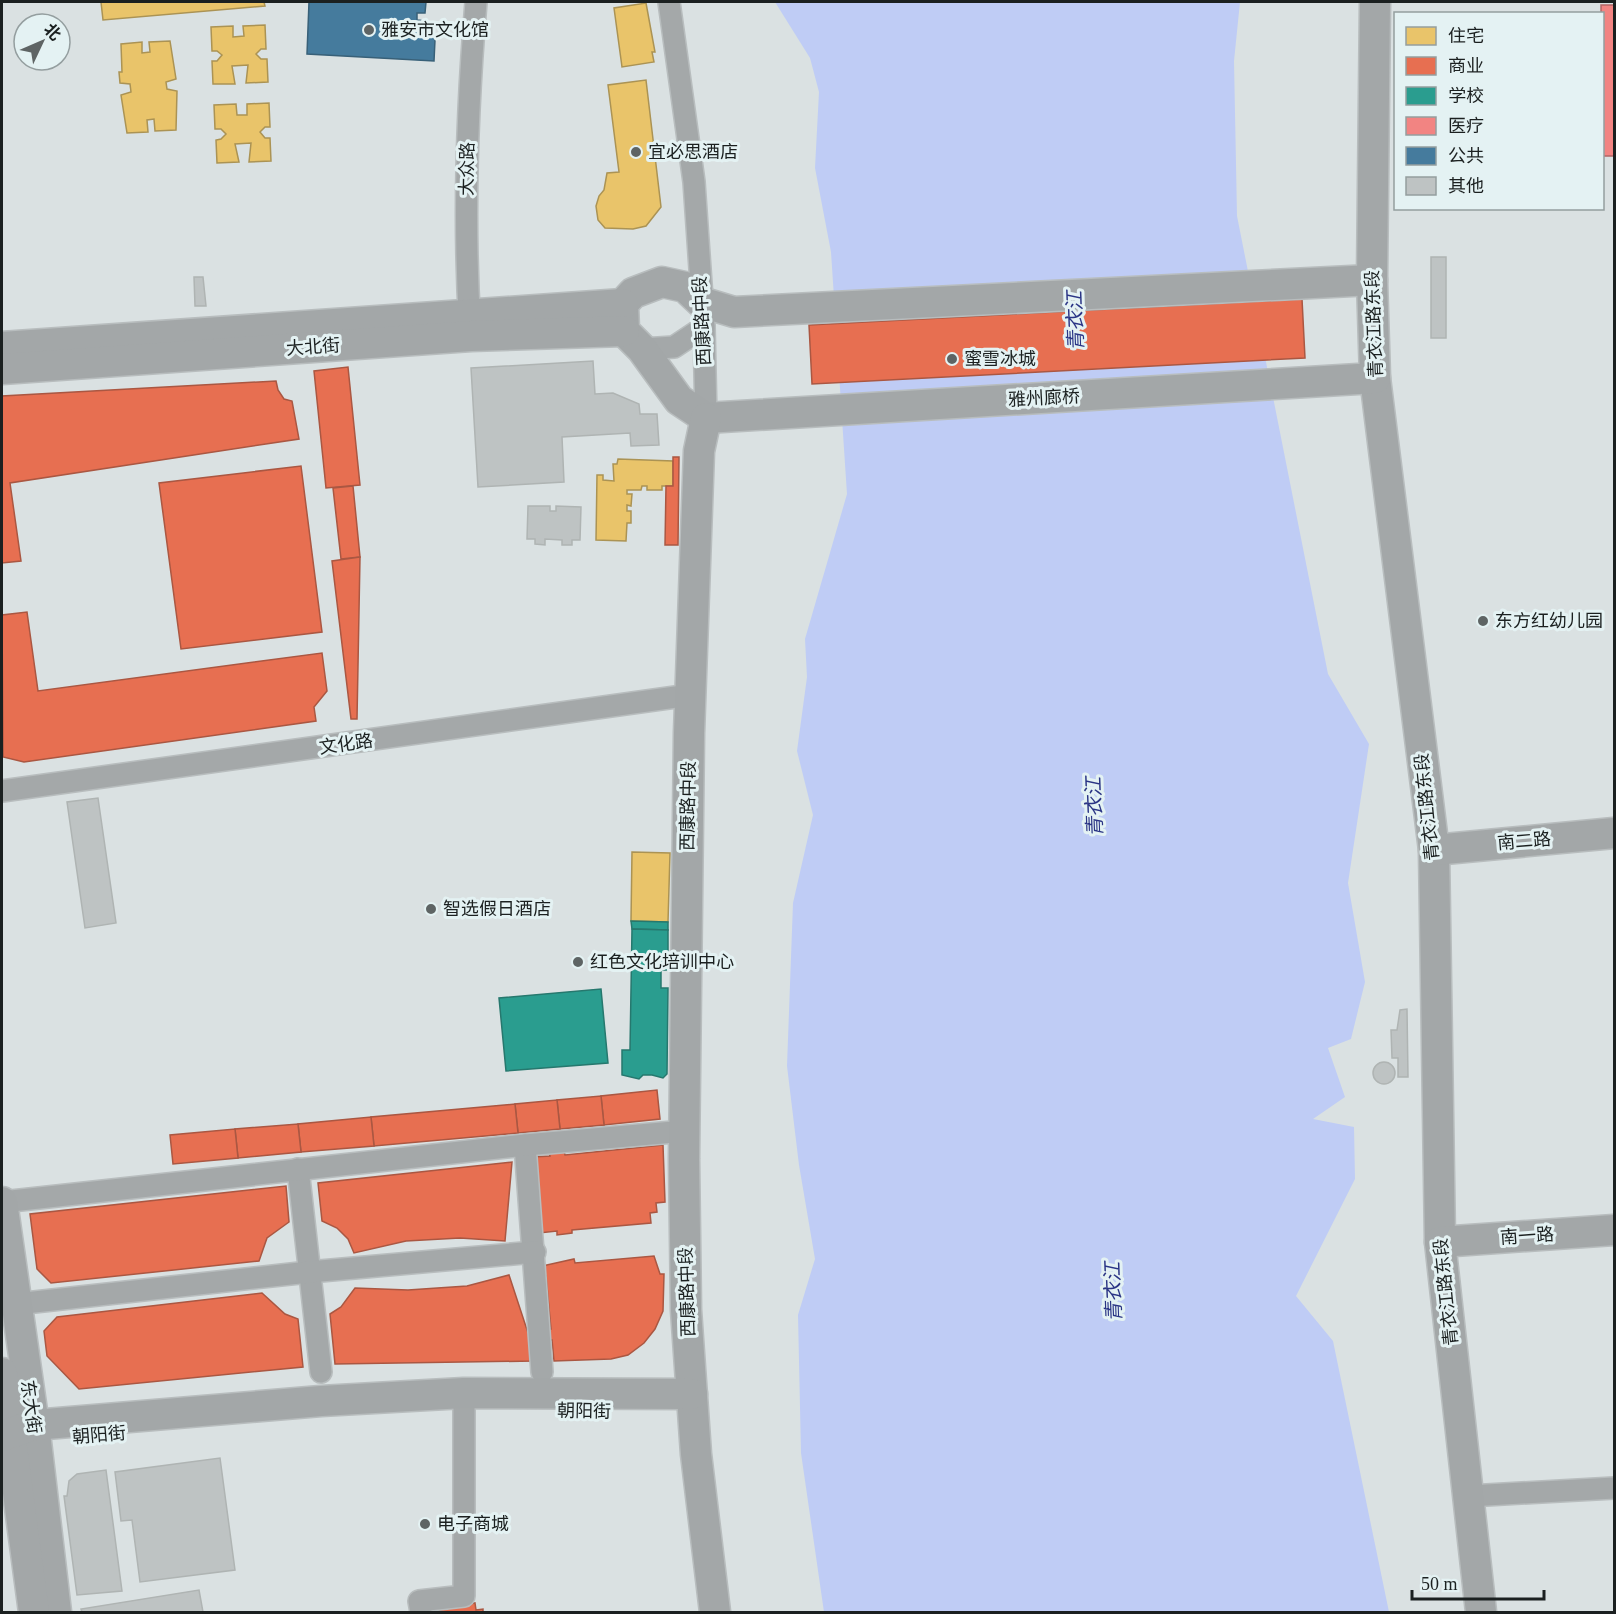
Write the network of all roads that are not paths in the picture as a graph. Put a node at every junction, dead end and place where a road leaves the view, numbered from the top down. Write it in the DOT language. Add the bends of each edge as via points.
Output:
graph roads {
  1 [pos="476,2"];
  2 [pos="669,2"];
  3 [pos="1375,2"];
  4 [pos="1357,281"];
  5 [pos="703,315"];
  6 [pos="470,324"];
  7 [pos="630,328"];
  8 [pos="2,347"];
  9 [pos="2,369"];
  10 [pos="1362,379"];
  11 [pos="706,418"];
  12 [pos="690,695"];
  13 [pos="2,791"];
  14 [pos="1614,833"];
  15 [pos="1434,850"];
  16 [pos="685,1131"];
  17 [pos="525,1145"];
  18 [pos="298,1169"];
  19 [pos="2,1202"];
  20 [pos="1614,1230"];
  21 [pos="1440,1242"];
  22 [pos="535,1252"];
  23 [pos="309,1272"];
  24 [pos="16,1304"];
  25 [pos="321,1372"];
  26 [pos="542,1372"];
  27 [pos="2,1373"];
  28 [pos="464,1401"];
  29 [pos="693,1403"];
  30 [pos="20,1434"];
  31 [pos="1614,1488"];
  32 [pos="1469,1496"];
  33 [pos="34,1612"];
  34 [pos="56,1612"];
  35 [pos="421,1612"];
  36 [pos="715,1612"];
  37 [pos="1481,1612"];
  1 -- 6 [label="street, 大众路" via="466,194"];
  2 -- 5 [label="street, 西康路中段" via="694,182"];
  3 -- 4 [label="main road, 青衣江路东段"];
  4 -- 5 [label="main road"];
  4 -- 10 [label="main road, 青衣江路东段"];
  5 -- 7 [label="street" via="674,347"];
  5 -- 7 [label="main road" via="685,287 662,282 633,293"];
  5 -- 11 [label="street, 西康路中段"];
  6 -- 7 [label="main road, 大北街"];
  6 -- 8 [label="main road, 大北街"];
  6 -- 9 [label="main road, 大北街"];
  7 -- 11 [label="main road" via="678,400"];
  10 -- 11 [label="main road, 雅州廊桥"];
  10 -- 15 [label="main road, 青衣江路东段"];
  11 -- 12 [label="main road, 西康路中段" via="699,451"];
  12 -- 13 [label="street, 文化路"];
  12 -- 16 [label="main road, 西康路中段"];
  14 -- 15 [label="main road, 南二路"];
  15 -- 21 [label="main road, 青衣江路东段"];
  16 -- 17 [label="street"];
  16 -- 29 [label="main road, 西康路中段" via="686,1310"];
  17 -- 18 [label="street"];
  17 -- 22 [label="street"];
  18 -- 19 [label="street"];
  18 -- 23 [label="street"];
  19 -- 24 [label="main road, 东大街"];
  20 -- 21 [label="main road, 南一路"];
  21 -- 32 [label="main road, 青衣江路东段"];
  22 -- 23 [label="street"];
  22 -- 26 [label="street"];
  23 -- 24 [label="street"];
  23 -- 25 [label="street"];
  24 -- 30 [label="main road, 东大街"];
  27 -- 30 [label="main road, 东大街"];
  28 -- 29 [label="main road, 朝阳街"];
  28 -- 30 [label="main road, 朝阳街"];
  28 -- 35 [label="street" via="464,1596 419,1601"];
  29 -- 36 [label="main road, 西康路中段"];
  30 -- 33 [label="main road, 东大街"];
  30 -- 34 [label="main road, 东大街"];
  31 -- 32 [label="street"];
  32 -- 37 [label="main road, 青衣江路东段"];
}
